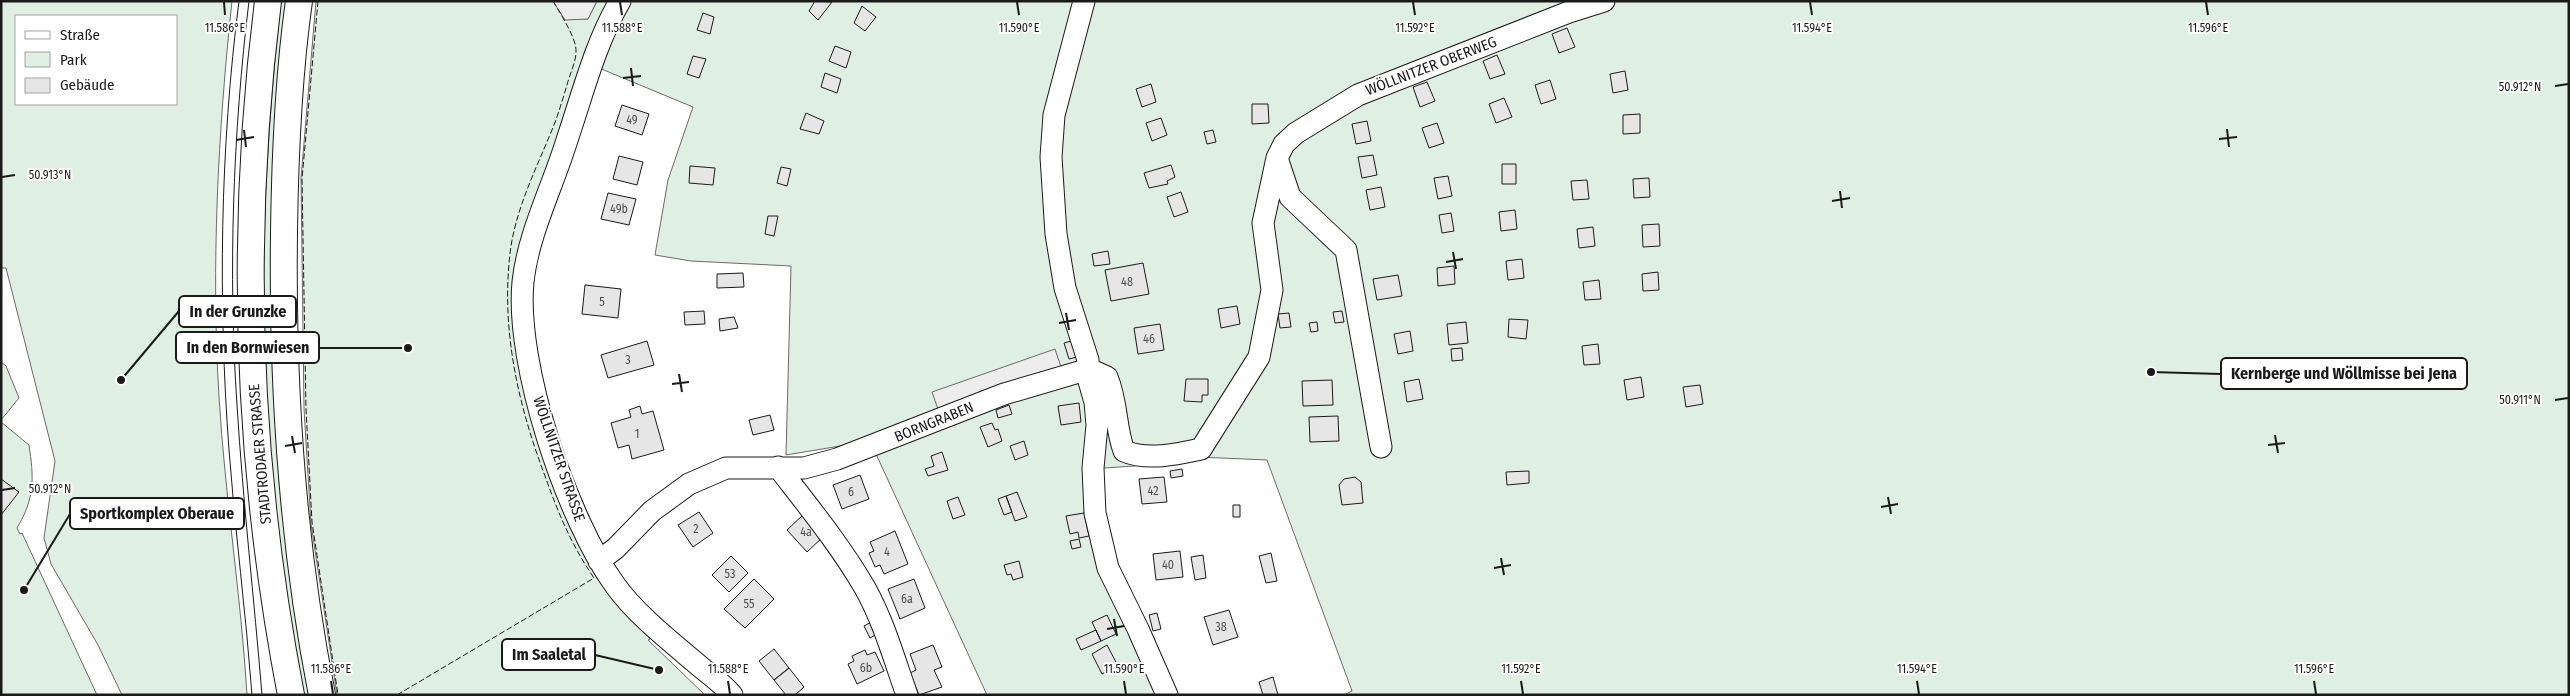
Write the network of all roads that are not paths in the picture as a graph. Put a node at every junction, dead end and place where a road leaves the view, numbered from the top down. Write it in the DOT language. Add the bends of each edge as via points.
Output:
graph roads {
  1 [pos="268,1"];
  2 [pos="299,1"];
  3 [pos="620,1"];
  4 [pos="1084,1"];
  5 [pos="1604,1"];
  6 [pos="1277,158"];
  7 [pos="1089,369"];
  8 [pos="1381,447"];
  9 [pos="778,467"];
  10 [pos="598,561"];
  11 [pos="291,695"];
  12 [pos="322,695"];
  13 [pos="732,695"];
  14 [pos="907,695"];
  15 [pos="1167,695"];
  1 -- 11 [label="main road, STADTRODAER STRASSE" via="256,125 251,225 253,375 271,571"];
  2 -- 12 [label="main road, STADTRODAER STRASSE" via="285,151 283,288 286,388 301,562"];
  3 -- 10 [label="street, WÖLLNITZER STRASSE" via="596,51 532,244 523,282 523,325 546,434 571,502"];
  4 -- 7 [label="street" via="1054,115 1051,157 1056,234 1065,288 1085,345"];
  5 -- 6 [label="street, WÖLLNITZER OBERWEG" via="1358,95 1296,133 1284,144"];
  6 -- 7 [label="street, WÖLLNITZER OBERWEG" via="1263,223 1272,290 1259,357 1201,449 1177,454 1134,455 1124,452 1114,394 1107,377"];
  6 -- 8 [label="street" via="1290,197 1346,250"];
  7 -- 9 [label="street, BORNGRABEN" via="1004,394 837,459 804,468"];
  7 -- 15 [label="street" via="1096,425 1093,468 1095,514 1108,568"];
  9 -- 10 [label="street, BORNGRABEN" via="726,468 689,484 652,512"];
  9 -- 14 [label="street" via="833,539 865,588 884,628"];
  10 -- 13 [label="street, WÖLLNITZER STRASSE" via="616,588"];
}
